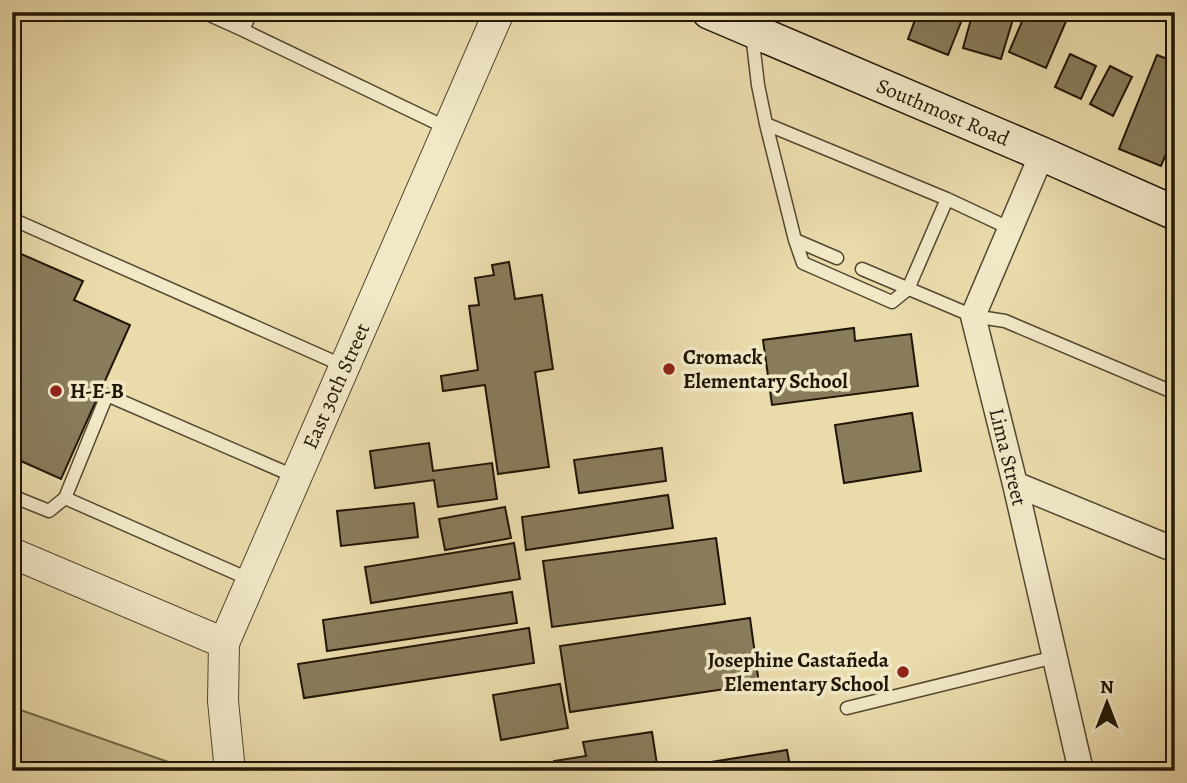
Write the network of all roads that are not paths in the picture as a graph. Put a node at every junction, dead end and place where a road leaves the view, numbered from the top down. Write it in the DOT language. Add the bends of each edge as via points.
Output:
graph roads {
  1 [pos="203,12"];
  2 [pos="251,12"];
  3 [pos="499,12"];
  4 [pos="709,12"];
  5 [pos="756,21"];
  6 [pos="243,30"];
  7 [pos="766,124"];
  8 [pos="448,129"];
  9 [pos="1042,154"];
  10 [pos="947,199"];
  11 [pos="1175,213"];
  12 [pos="12,219"];
  13 [pos="1009,228"];
  14 [pos="795,240"];
  15 [pos="837,258"];
  16 [pos="862,269"];
  17 [pos="908,289"];
  18 [pos="973,316"];
  19 [pos="345,366"];
  20 [pos="1175,393"];
  21 [pos="296,477"];
  22 [pos="1015,484"];
  23 [pos="12,496"];
  24 [pos="65,498"];
  25 [pos="1175,550"];
  26 [pos="12,553"];
  27 [pos="251,580"];
  28 [pos="223,643"];
  29 [pos="1055,657"];
  30 [pos="847,708"];
  31 [pos="230,771"];
  32 [pos="1081,771"];
  1 -- 6 [label="lane"];
  2 -- 6 [label="lane"];
  3 -- 8 [label="street, East 30th Street"];
  4 -- 5 [label="main road, Southmost Road"];
  5 -- 7 [label="lane" via="758,85"];
  5 -- 9 [label="main road, Southmost Road"];
  6 -- 8 [label="lane"];
  7 -- 10 [label="lane"];
  7 -- 14 [label="lane"];
  8 -- 19 [label="street, East 30th Street"];
  9 -- 11 [label="main road, Southmost Road"];
  9 -- 13 [label="street"];
  10 -- 13 [label="lane"];
  10 -- 17 [label="lane"];
  12 -- 19 [label="lane"];
  13 -- 18 [label="street"];
  14 -- 15 [label="lane"];
  14 -- 17 [label="lane" via="803,263 892,302"];
  16 -- 17 [label="lane"];
  17 -- 18 [label="lane"];
  18 -- 20 [label="lane" via="1005,321"];
  18 -- 22 [label="street, Lima Street"];
  19 -- 21 [label="street, East 30th Street"];
  21 -- 24 [label="lane" via="107,395"];
  21 -- 27 [label="street, East 30th Street"];
  22 -- 25 [label="street"];
  22 -- 29 [label="street, Lima Street"];
  23 -- 24 [label="lane" via="49,511"];
  24 -- 27 [label="lane"];
  26 -- 28 [label="street"];
  27 -- 28 [label="street, East 30th Street"];
  28 -- 31 [label="street, East 30th Street"];
  29 -- 30 [label="lane"];
  29 -- 32 [label="street, Lima Street"];
}
